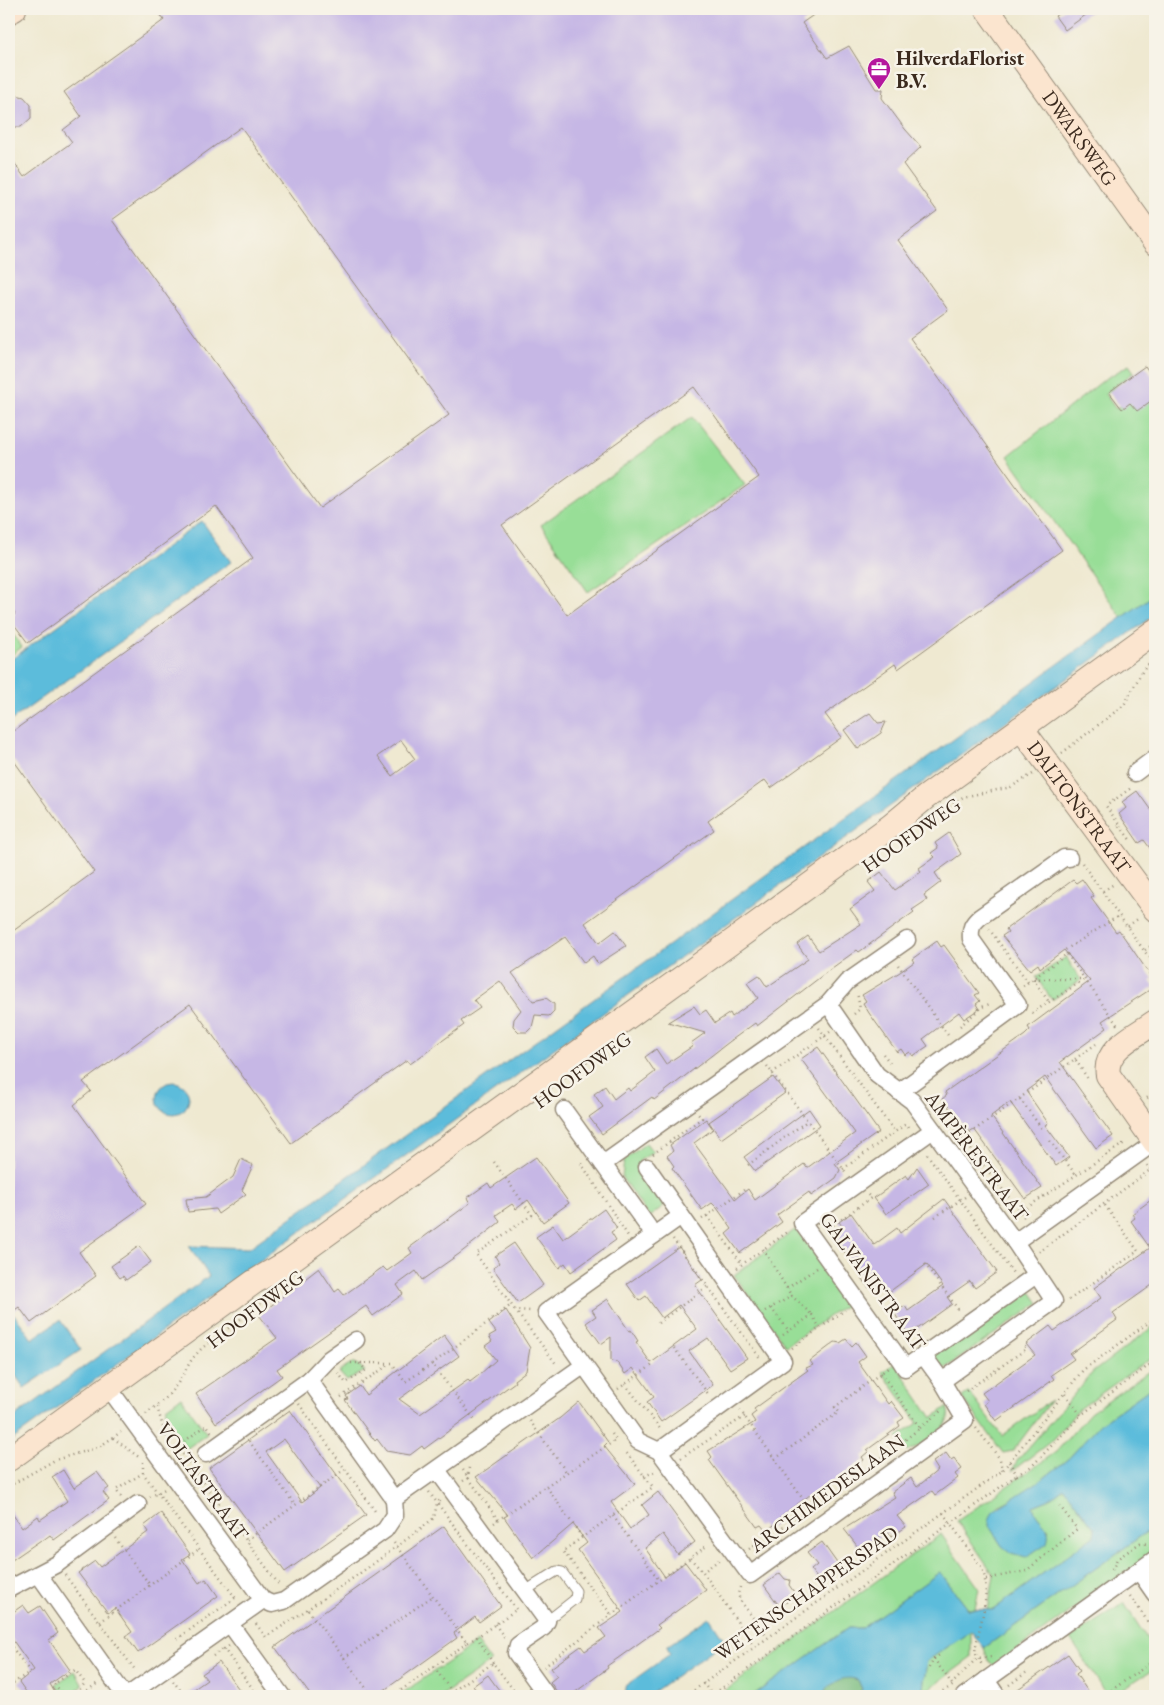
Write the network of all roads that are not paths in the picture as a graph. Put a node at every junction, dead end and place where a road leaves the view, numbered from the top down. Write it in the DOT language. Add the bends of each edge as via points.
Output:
graph roads {
  1 [pos="14,9"];
  2 [pos="987,9"];
  3 [pos="9,12"];
  4 [pos="1155,243"];
  5 [pos="1155,631"];
  6 [pos="1155,648"];
  7 [pos="1025,734"];
  8 [pos="1155,758"];
  9 [pos="1135,773"];
  10 [pos="1075,859"];
  11 [pos="1155,909"];
  12 [pos="907,940"];
  13 [pos="828,1004"];
  14 [pos="1155,1022"];
  15 [pos="899,1092"];
  16 [pos="564,1110"];
  17 [pos="933,1130"];
  18 [pos="1155,1142"];
  19 [pos="603,1164"];
  20 [pos="646,1166"];
  21 [pos="681,1216"];
  22 [pos="654,1234"];
  23 [pos="1015,1242"];
  24 [pos="1036,1275"];
  25 [pos="356,1340"];
  26 [pos="923,1355"];
  27 [pos="583,1366"];
  28 [pos="942,1381"];
  29 [pos="313,1385"];
  30 [pos="112,1392"];
  31 [pos="659,1451"];
  32 [pos="206,1454"];
  33 [pos="9,1459"];
  34 [pos="9,1469"];
  35 [pos="438,1470"];
  36 [pos="394,1499"];
  37 [pos="134,1507"];
  38 [pos="1155,1560"];
  39 [pos="1139,1571"];
  40 [pos="39,1575"];
  41 [pos="9,1589"];
  42 [pos="1155,1594"];
  43 [pos="528,1595"];
  44 [pos="263,1600"];
  45 [pos="547,1621"];
  46 [pos="230,1624"];
  47 [pos="986,1680"];
  48 [pos="122,1692"];
  49 [pos="282,1696"];
  50 [pos="547,1696"];
  51 [pos="964,1696"];
  52 [pos="996,1696"];
  1 -- 3 [label="main road"];
  2 -- 4 [label="main road, DWARSWEG"];
  5 -- 7 [label="main road, HOOFDWEG"];
  6 -- 7 [label="main road, HOOFDWEG"];
  7 -- 11 [label="main road, DALTONSTRAAT"];
  7 -- 30 [label="main road, HOOFDWEG" via="926,797 891,826 288,1262 254,1282"];
  8 -- 9 [label="street"];
  10 -- 15 [label="street" via="1064,858 973,923 971,939 1018,1005"];
  12 -- 13 [label="street" via="850,980"];
  13 -- 15 [label="street, AMPÈRESTRAAT" via="877,1075"];
  13 -- 19 [label="street"];
  14 -- 18 [label="main road" via="1116,1050 1110,1056 1106,1069"];
  15 -- 17 [label="street, AMPÈRESTRAAT" via="912,1101"];
  16 -- 19 [label="street"];
  17 -- 23 [label="street, AMPÈRESTRAAT"];
  17 -- 26 [label="street, GALVANISTRAAT" via="802,1223 819,1235 828,1260 905,1368"];
  18 -- 23 [label="street"];
  19 -- 22 [label="street"];
  20 -- 21 [label="street"];
  21 -- 22 [label="street"];
  21 -- 31 [label="street" via="783,1361"];
  22 -- 27 [label="street" via="546,1312"];
  23 -- 24 [label="street"];
  24 -- 26 [label="street, GALVANISTRAAT"];
  24 -- 28 [label="street" via="1054,1301"];
  25 -- 29 [label="street" via="329,1359"];
  26 -- 28 [label="street"];
  27 -- 31 [label="street" via="638,1441"];
  27 -- 35 [label="street" via="526,1416 486,1435"];
  28 -- 31 [label="street, ARCHIMEDESLAAN" via="965,1420 750,1574"];
  29 -- 32 [label="street" via="291,1393"];
  29 -- 36 [label="street"];
  30 -- 33 [label="main road, HOOFDWEG"];
  30 -- 34 [label="main road, HOOFDWEG" via="45,1448"];
  30 -- 44 [label="street, VOLTASTRAAT"];
  35 -- 36 [label="street"];
  35 -- 43 [label="street"];
  36 -- 44 [label="street" via="394,1515 386,1529 292,1596 272,1604"];
  37 -- 40 [label="street"];
  38 -- 39 [label="street"];
  39 -- 42 [label="street"];
  39 -- 47 [label="street"];
  40 -- 41 [label="street"];
  40 -- 48 [label="street"];
  43 -- 45 [label="street"];
  43 -- 45 [label="lane" via="557,1571 562,1572 571,1584 577,1594 575,1599"];
  44 -- 46 [label="street"];
  45 -- 50 [label="street" via="543,1628 518,1645 516,1654"];
  46 -- 48 [label="street" via="145,1684"];
  46 -- 49 [label="street"];
  47 -- 51 [label="street"];
  47 -- 52 [label="street"];
}
